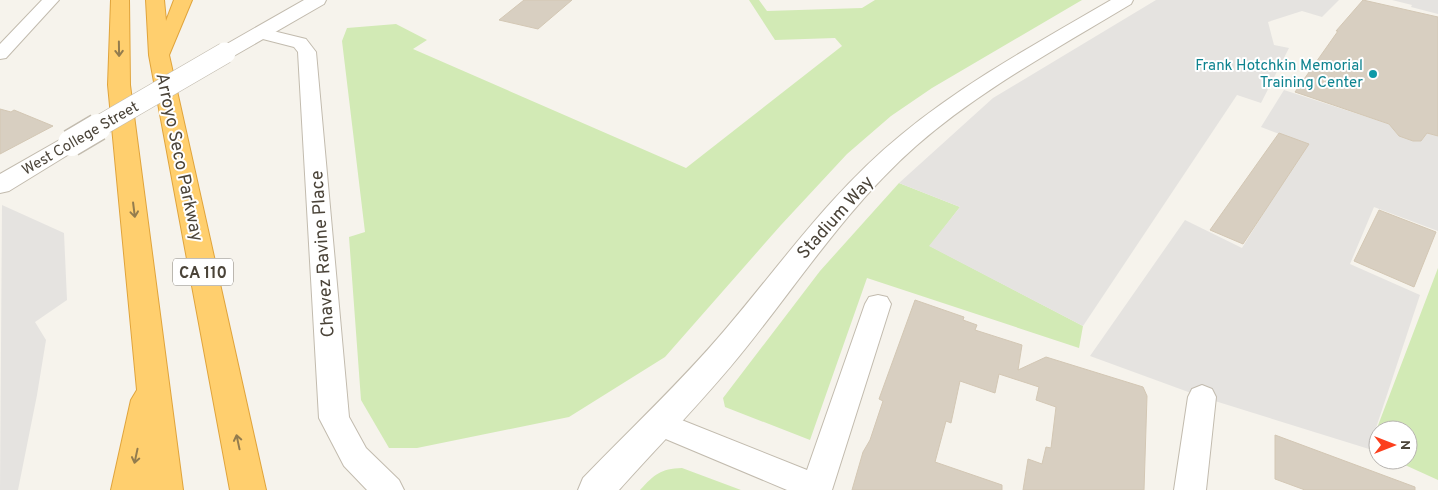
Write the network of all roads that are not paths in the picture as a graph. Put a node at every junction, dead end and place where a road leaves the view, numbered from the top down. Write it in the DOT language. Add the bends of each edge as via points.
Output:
graph roads {
  1 [pos="51,0"];
  2 [pos="120,0"];
  3 [pos="155,0"];
  4 [pos="183,0"];
  5 [pos="317,0"];
  6 [pos="1124,0"];
  7 [pos="261,33"];
  8 [pos="0,54"];
  9 [pos="159,55"];
  10 [pos="0,185"];
  11 [pos="878,304"];
  12 [pos="153,374"];
  13 [pos="1202,397"];
  14 [pos="659,423"];
  15 [pos="816,489"];
  16 [pos="129,490"];
  17 [pos="165,490"];
  18 [pos="248,490"];
  19 [pos="388,490"];
  20 [pos="596,490"];
  21 [pos="1190,490"];
  1 -- 8 [label="street"];
  2 -- 12 [label="highway, one-way" via="119,85"];
  3 -- 9 [label="highway, Arroyo Seco Parkway / CA 110"];
  4 -- 9 [label="highway"];
  5 -- 7 [label="street, West College Street"];
  6 -- 14 [label="street, Stadium Way" via="969,94 908,141 822,228 711,368"];
  7 -- 10 [label="street, West College Street, bridge"];
  7 -- 19 [label="street, Chavez Ravine Place" via="300,43 307,52 334,418 354,457"];
  18 -- 9 [label="highway, Arroyo Seco Parkway / CA 110, one-way"];
  11 -- 15 [label="street"];
  12 -- 16 [label="highway, one-way"];
  12 -- 17 [label="highway"];
  13 -- 21 [label="street"];
  14 -- 15 [label="street"];
  14 -- 20 [label="street, Stadium Way"];
}
